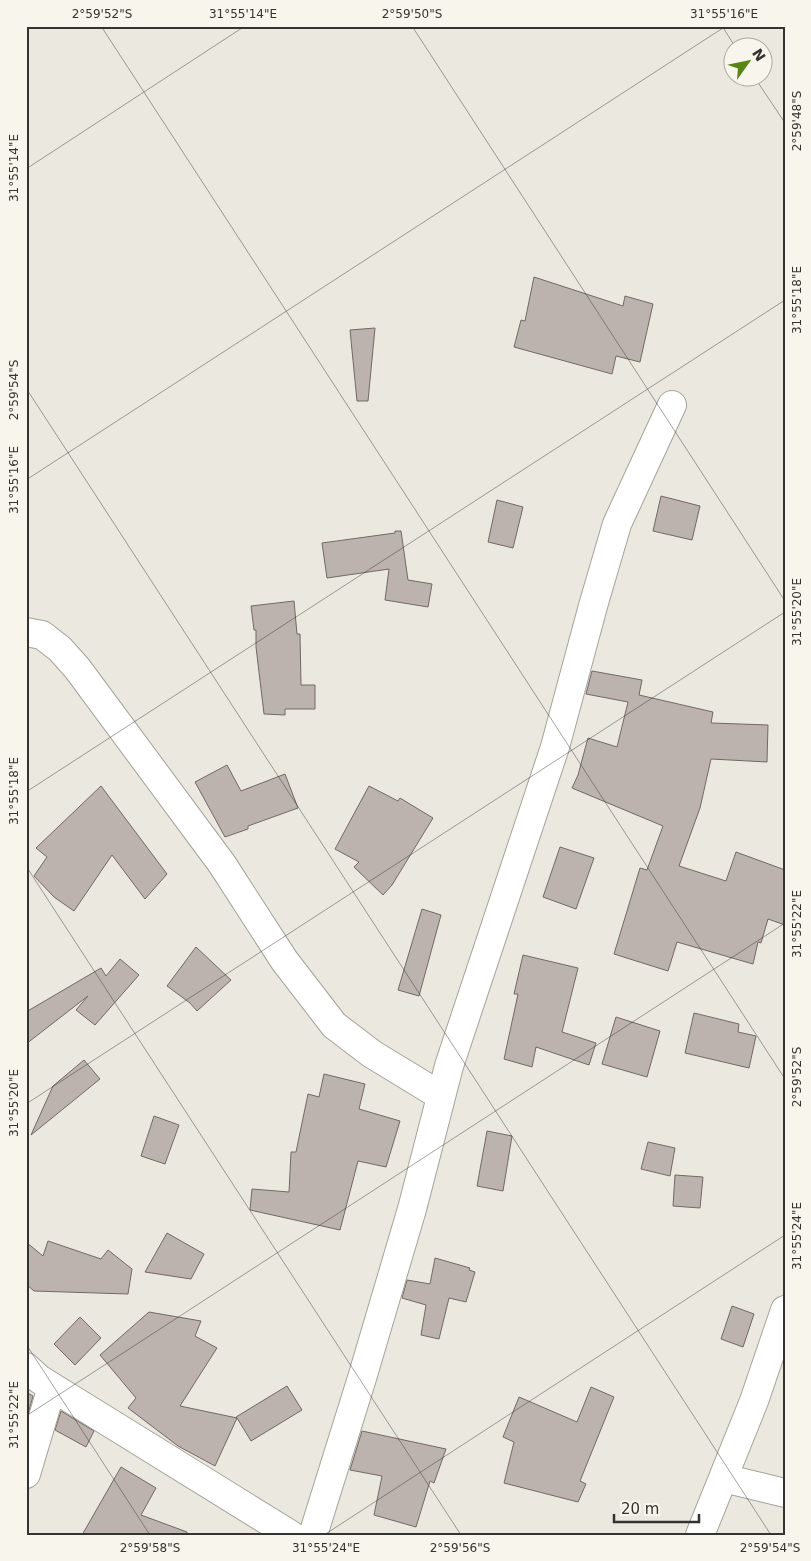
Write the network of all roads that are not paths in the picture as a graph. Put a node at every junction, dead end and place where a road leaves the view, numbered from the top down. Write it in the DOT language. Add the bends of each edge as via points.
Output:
graph roads {
  1 [pos="672,405"];
  2 [pos="26,632"];
  3 [pos="441,1096"];
  4 [pos="785,1310"];
  5 [pos="26,1368"];
  6 [pos="52,1388"];
  7 [pos="26,1474"];
  8 [pos="723,1478"];
  9 [pos="785,1494"];
  10 [pos="291,1535"];
  11 [pos="313,1535"];
  12 [pos="700,1535"];
  1 -- 3 [label="street" via="617,524 554,748"];
  2 -- 3 [label="street" via="42,635 77,668 222,864 284,960 334,1025 372,1054"];
  3 -- 11 [label="street" via="362,1378"];
  4 -- 8 [label="street"];
  5 -- 6 [label="street"];
  6 -- 7 [label="street"];
  6 -- 10 [label="street"];
  8 -- 9 [label="street"];
  8 -- 12 [label="street"];
}
